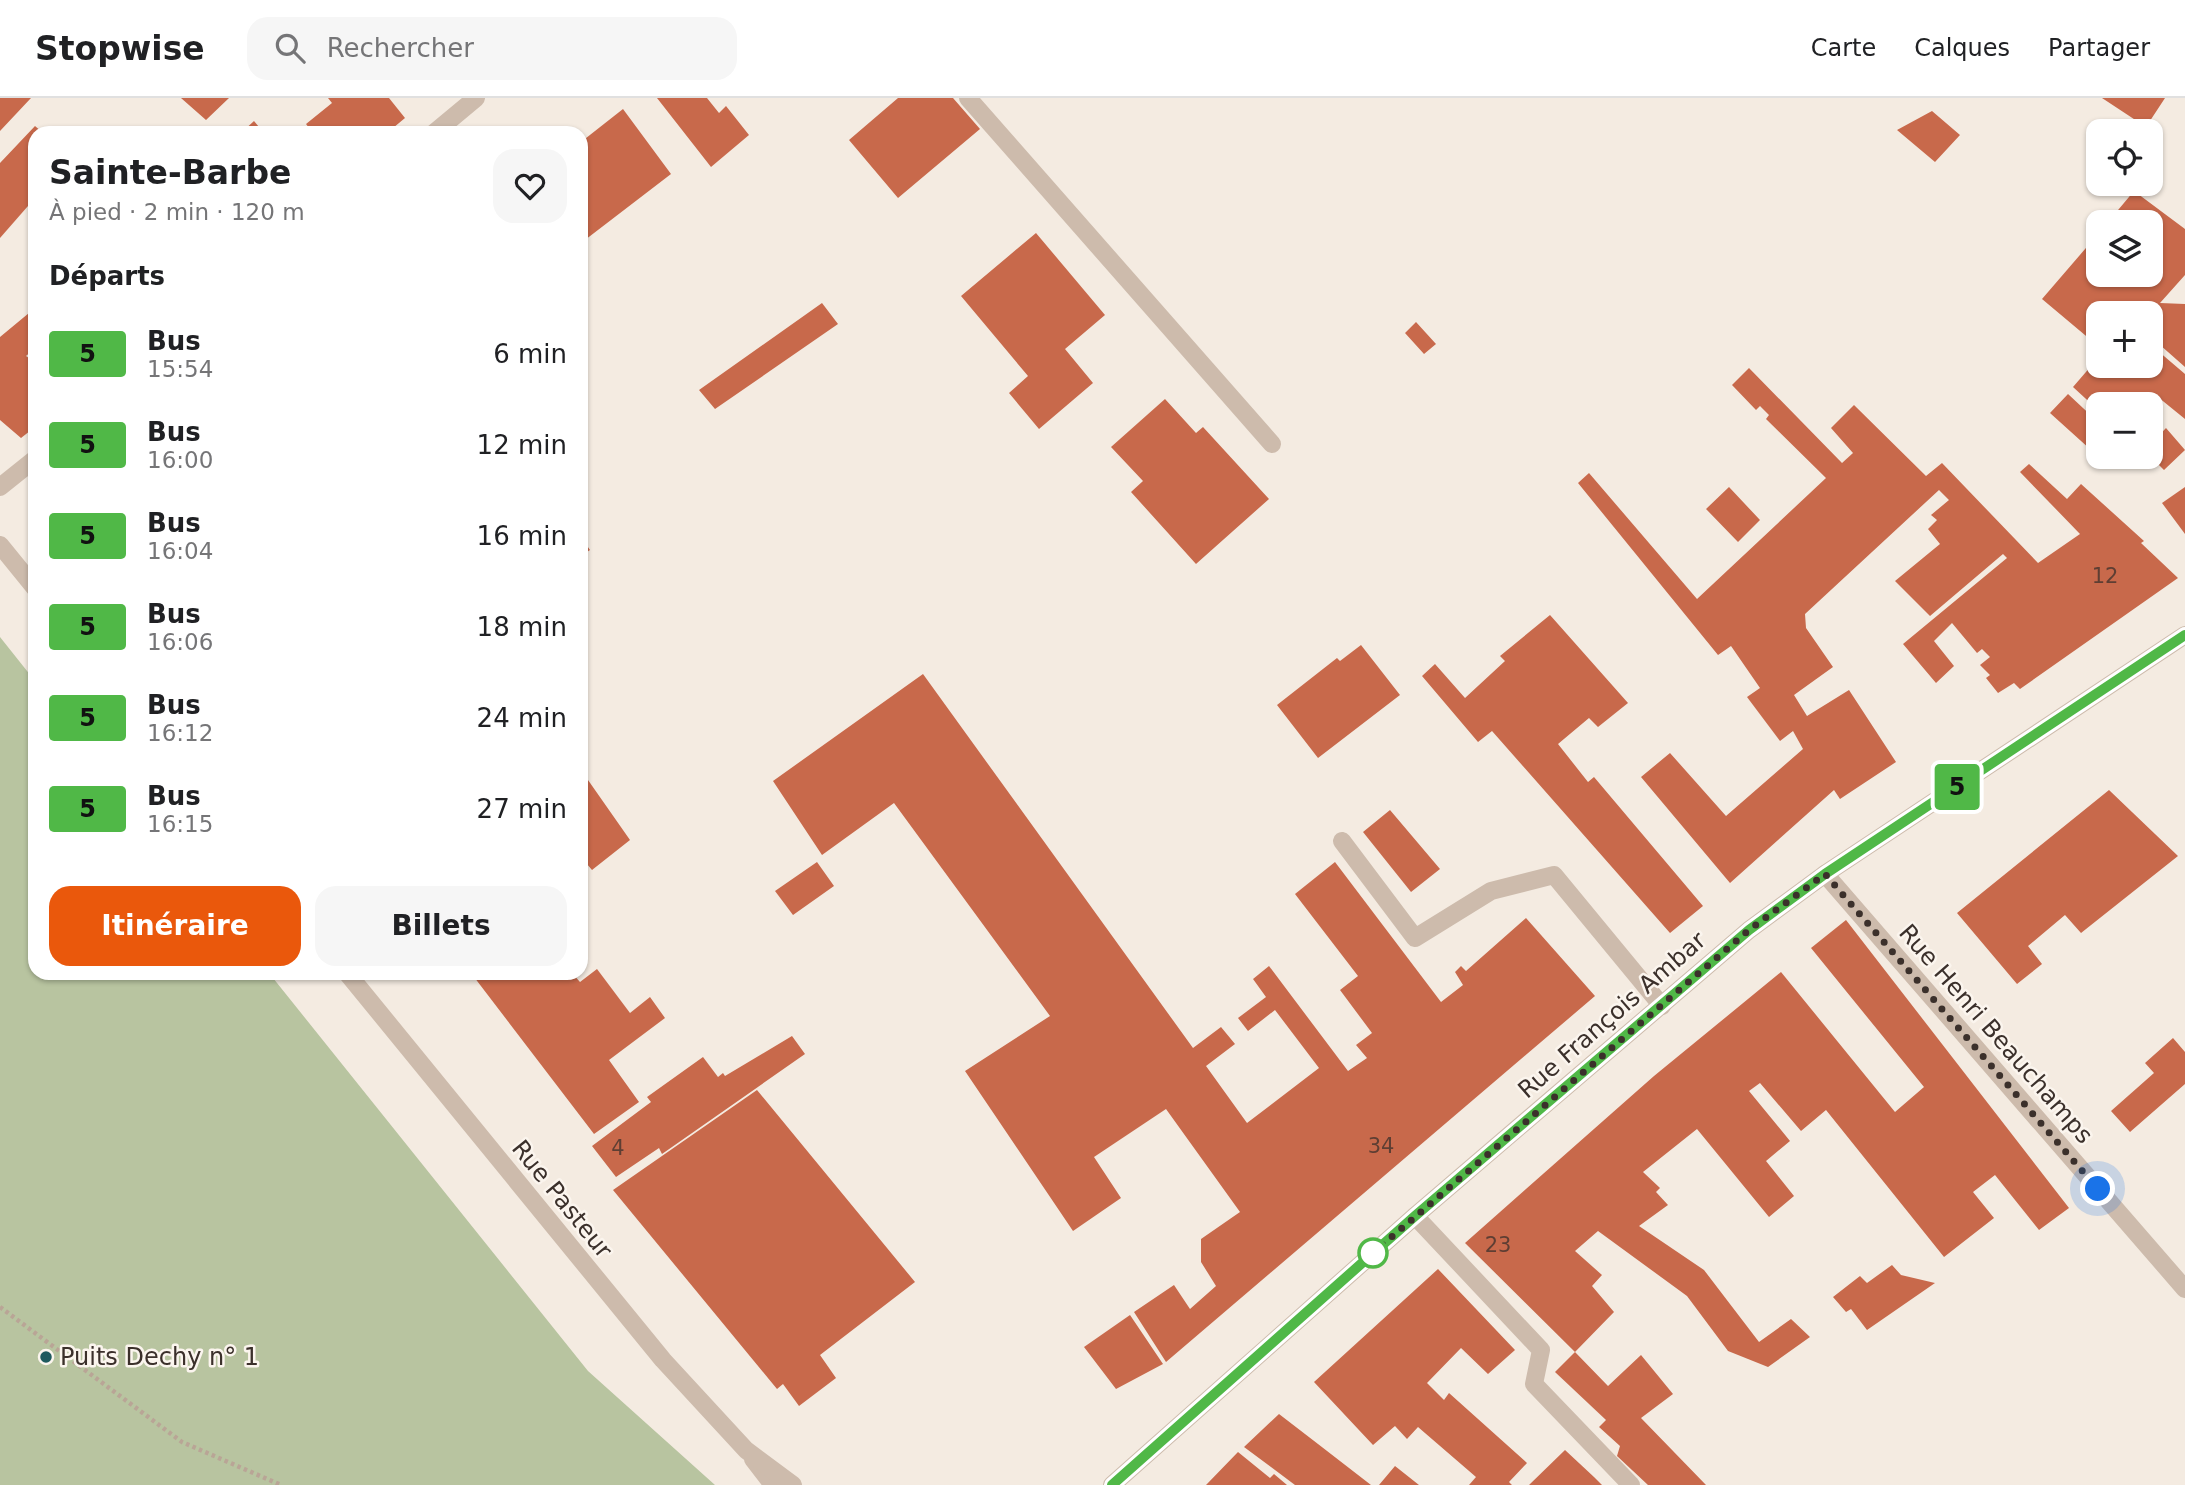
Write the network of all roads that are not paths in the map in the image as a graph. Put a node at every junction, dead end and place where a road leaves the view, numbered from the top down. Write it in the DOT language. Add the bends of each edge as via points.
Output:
graph roads {
  1 [pos="477,98"];
  2 [pos="968,98"];
  3 [pos="443,126"];
  4 [pos="1272,444"];
  5 [pos="28,465"];
  6 [pos="0,487"];
  7 [pos="0,545"];
  8 [pos="28,579"];
  9 [pos="2185,635"];
  10 [pos="1342,841"];
  11 [pos="1825,874"];
  12 [pos="353,980"];
  13 [pos="1662,1006"];
  14 [pos="1415,1216"];
  15 [pos="2185,1289"];
  16 [pos="746,1450"];
  17 [pos="773,1485"];
  18 [pos="793,1485"];
  19 [pos="1112,1485"];
  20 [pos="1631,1485"];
  1 -- 3 [label="street"];
  2 -- 4 [label="street"];
  5 -- 6 [label="street"];
  7 -- 8 [label="street"];
  9 -- 11 [label="street, Rue François Ambar"];
  10 -- 13 [label="street" via="1415,938 1491,891 1554,874"];
  11 -- 13 [label="street, Rue François Ambar" via="1749,930"];
  11 -- 15 [label="street, Rue Henri Beauchamps"];
  12 -- 16 [label="street, Rue Pasteur" via="629,1321"];
  13 -- 14 [label="street, Rue François Ambar"];
  14 -- 19 [label="street, Rue François Ambar"];
  14 -- 20 [label="street" via="1541,1350 1534,1384"];
  16 -- 17 [label="street, Rue Pasteur"];
  16 -- 18 [label="street, Rue Pasteur"];
}
